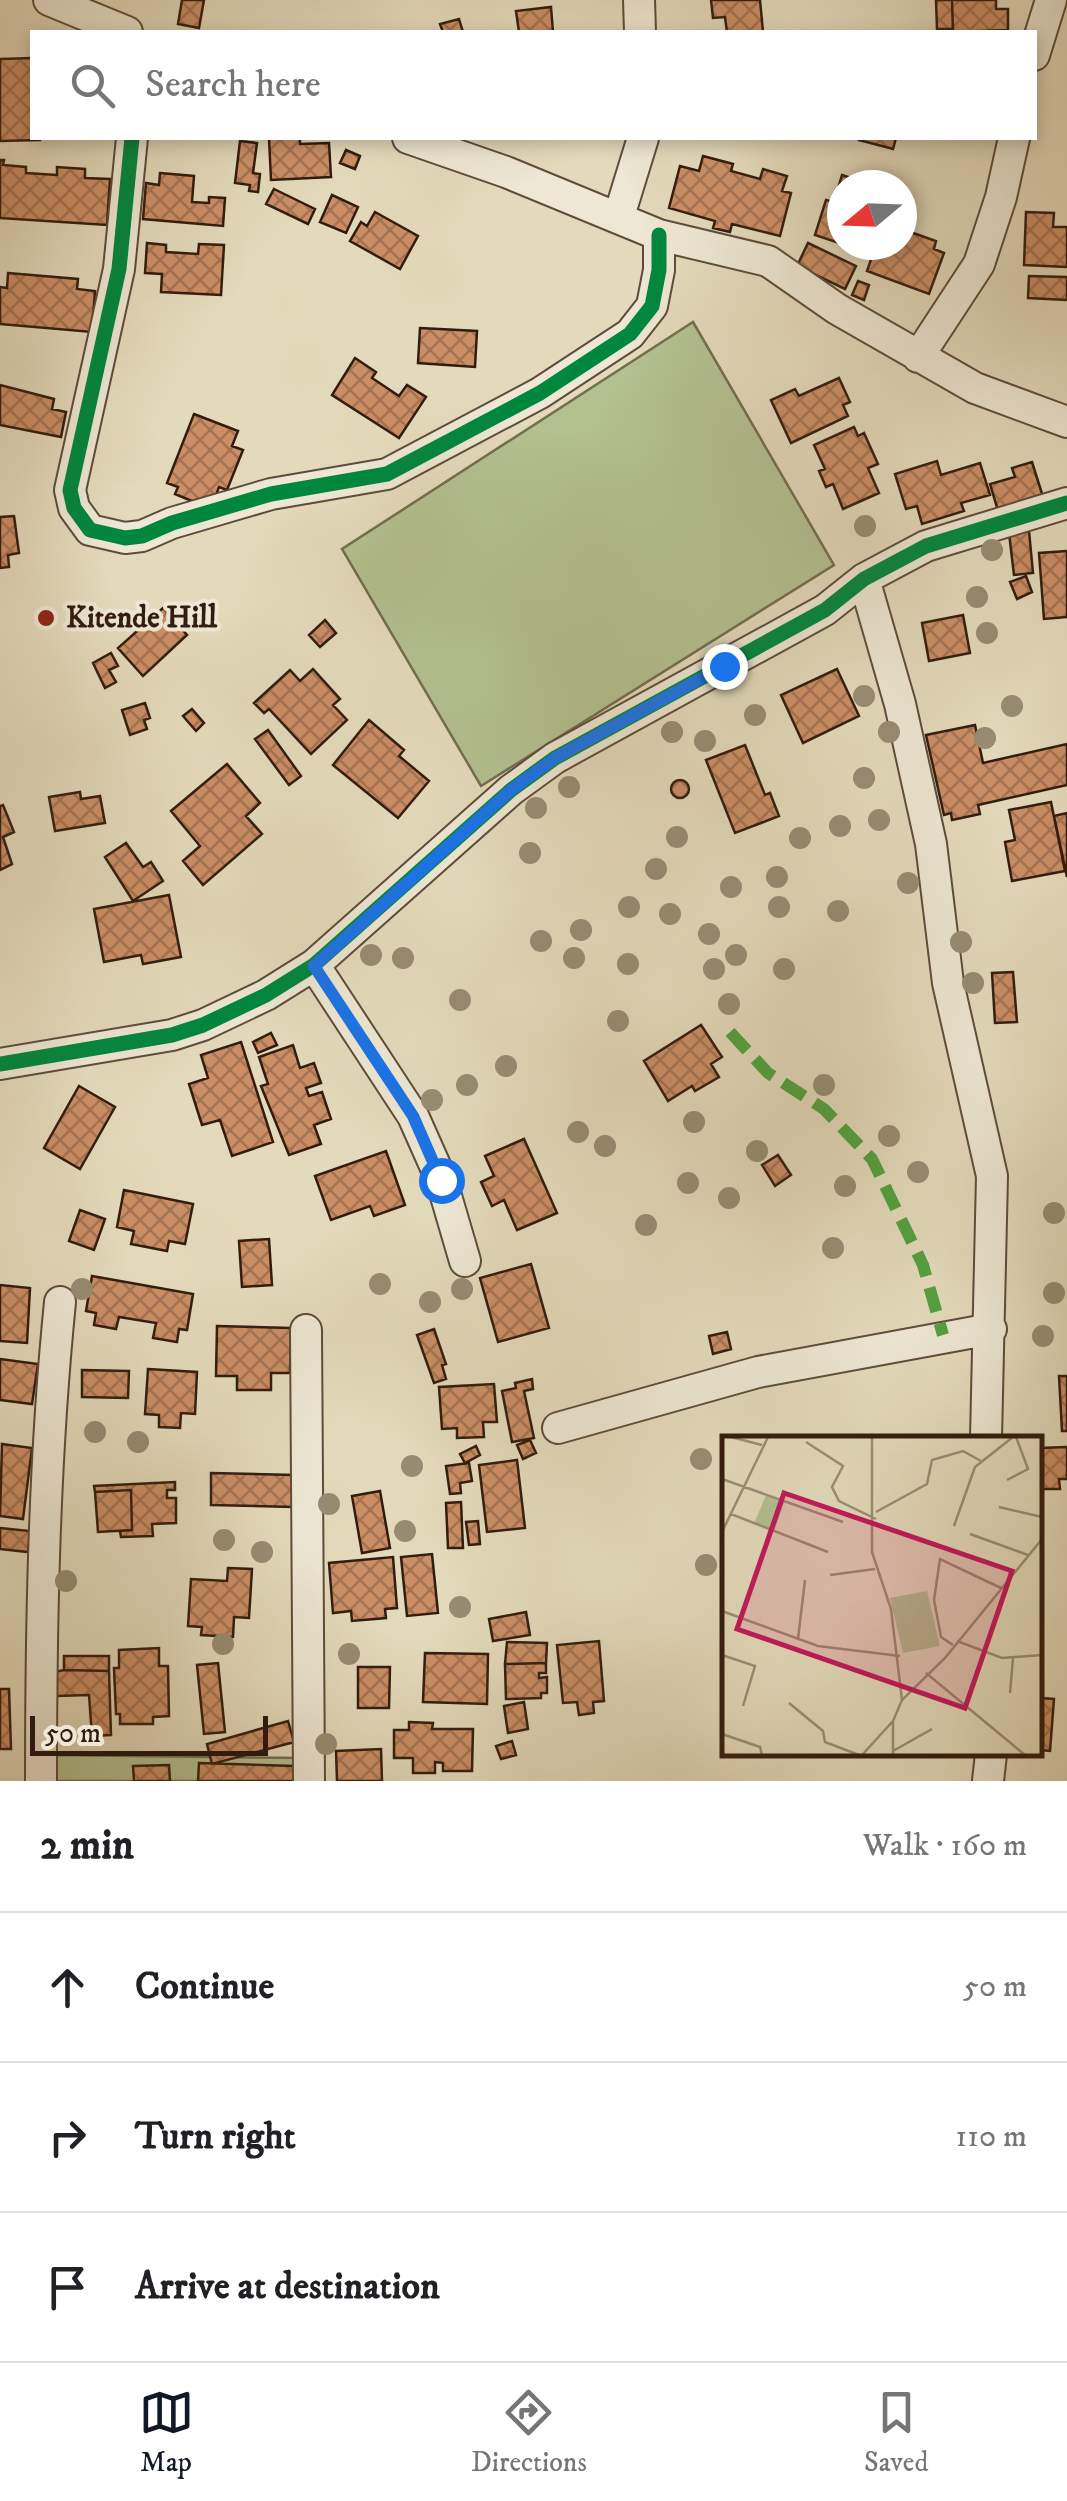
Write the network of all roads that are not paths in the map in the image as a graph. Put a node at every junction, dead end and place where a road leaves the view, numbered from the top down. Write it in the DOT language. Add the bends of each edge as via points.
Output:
graph roads {
  1 [pos="49,0"];
  2 [pos="639,0"];
  3 [pos="1051,0"];
  4 [pos="122,30"];
  5 [pos="640,30"];
  6 [pos="1037,44"];
  7 [pos="132,140"];
  8 [pos="413,140"];
  9 [pos="642,140"];
  10 [pos="1014,140"];
  11 [pos="618,216"];
  12 [pos="659,235"];
  13 [pos="918,356"];
  14 [pos="1067,422"];
  15 [pos="1067,504"];
  16 [pos="864,580"];
  17 [pos="314,966"];
  18 [pos="0,1064"];
  19 [pos="465,1262"];
  20 [pos="60,1302"];
  21 [pos="991,1329"];
  22 [pos="306,1330"];
  23 [pos="558,1428"];
  24 [pos="986,1436"];
  25 [pos="991,1756"];
  26 [pos="41,1781"];
  27 [pos="309,1781"];
  28 [pos="988,1781"];
  1 -- 4 [label="street"];
  2 -- 5 [label="street"];
  3 -- 6 [label="street"];
  7 -- 12 [label="street" via="119,268 70,490 90,530 106,536 142,536 271,494 387,474 523,402 630,334 652,306"];
  8 -- 11 [label="street"];
  9 -- 11 [label="street"];
  10 -- 13 [label="street" via="979,264"];
  11 -- 12 [label="street"];
  12 -- 13 [label="street" via="768,261"];
  13 -- 14 [label="street" via="975,388"];
  15 -- 16 [label="street" via="926,546"];
  16 -- 17 [label="street" via="825,610 540,769"];
  16 -- 21 [label="street" via="927,827 948,982 992,1176"];
  17 -- 18 [label="street" via="266,995 172,1035"];
  17 -- 19 [label="street" via="413,1116"];
  20 -- 26 [label="street" via="42,1622"];
  21 -- 23 [label="street" via="758,1372"];
  21 -- 24 [label="street"];
  22 -- 27 [label="street"];
  25 -- 28 [label="street"];
}
